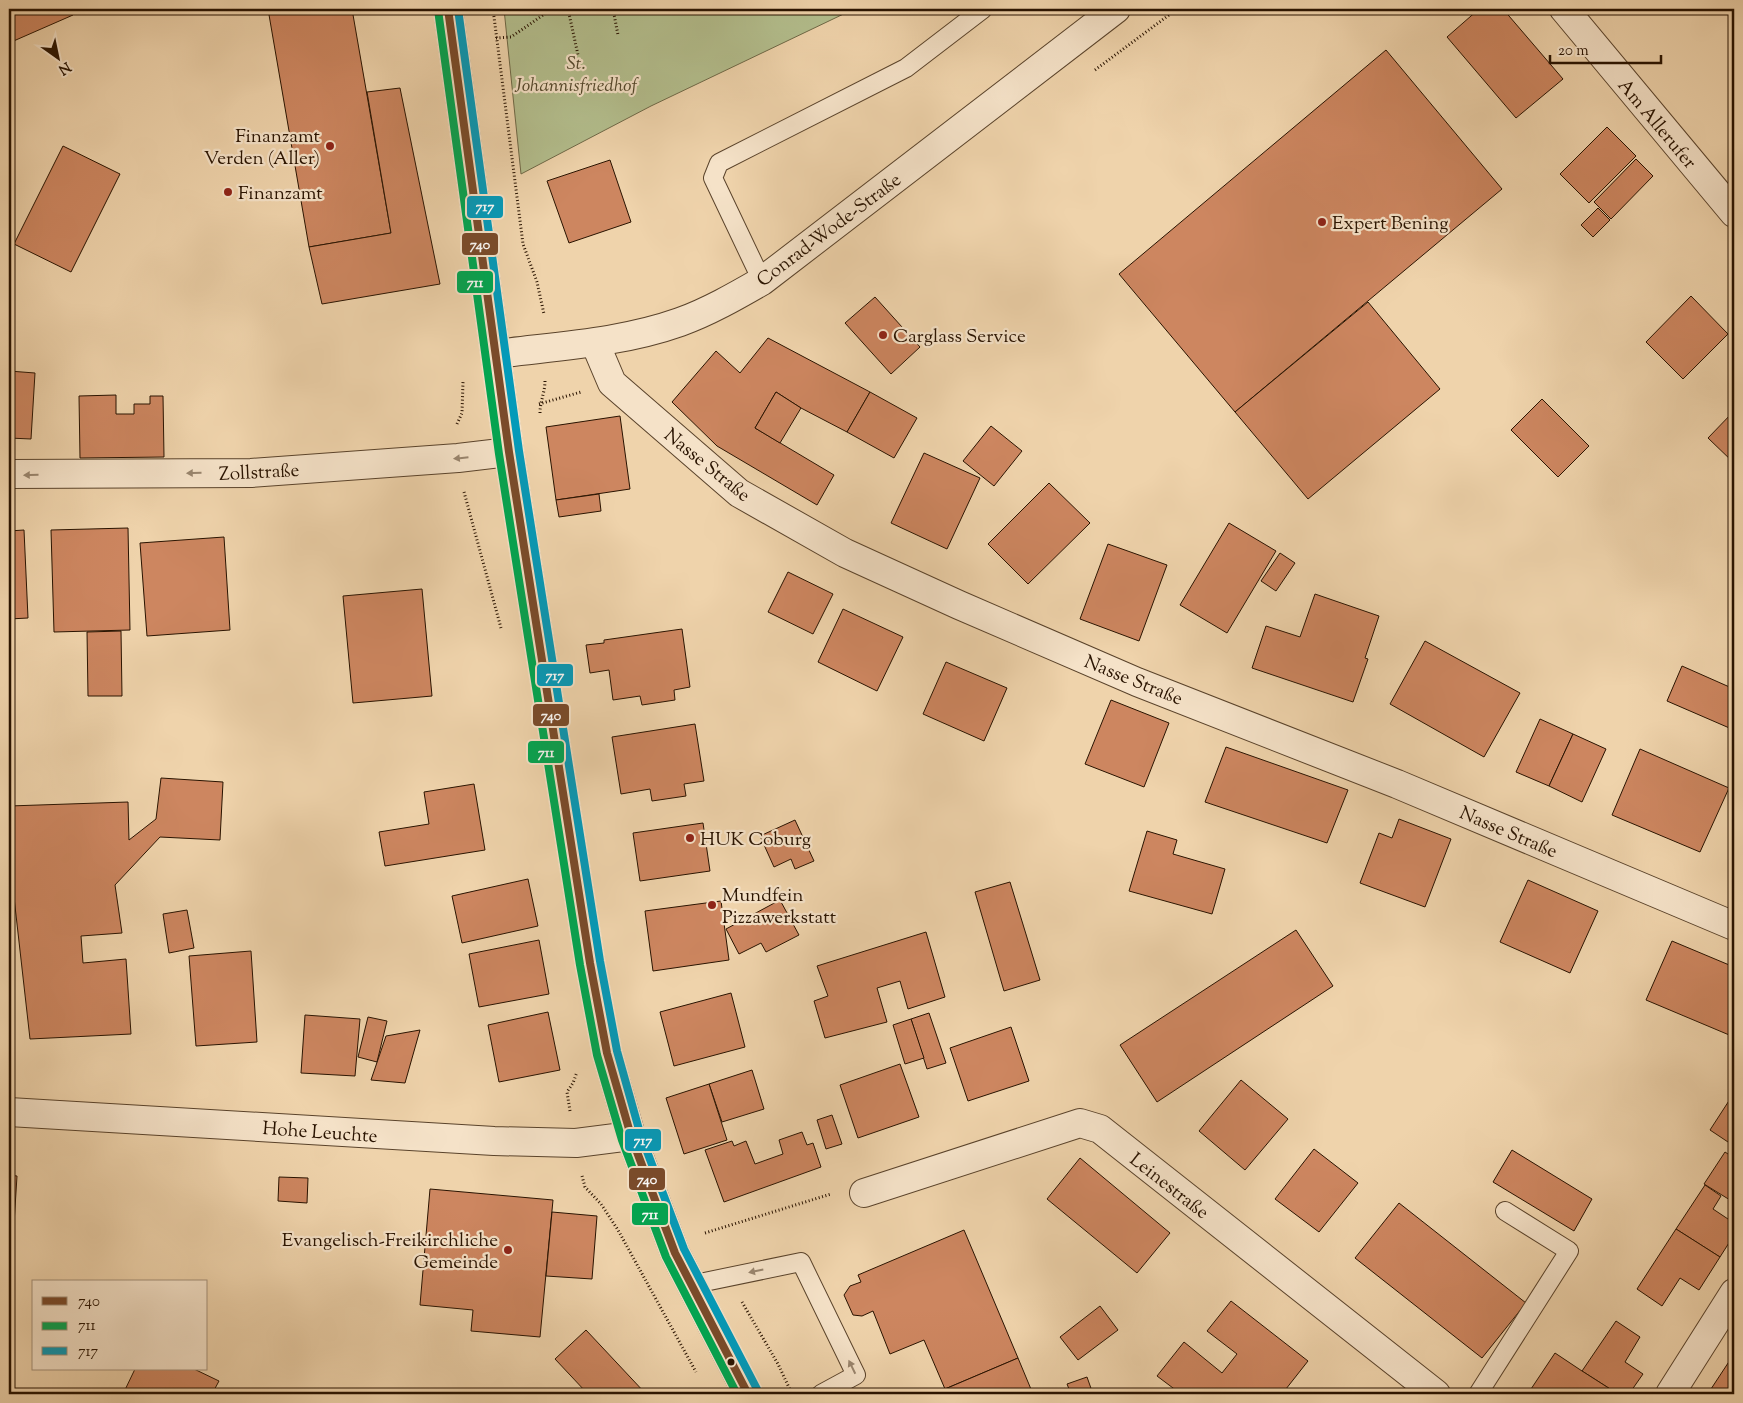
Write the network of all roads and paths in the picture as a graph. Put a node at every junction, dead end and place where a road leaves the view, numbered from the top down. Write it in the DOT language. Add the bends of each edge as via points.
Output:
graph roads {
  1 [pos="448,9"];
  2 [pos="493,9"];
  3 [pos="552,9"];
  4 [pos="568,9"];
  5 [pos="613,9"];
  6 [pos="984,9"];
  7 [pos="1116,9"];
  8 [pos="1564,9"];
  9 [pos="618,35"];
  10 [pos="496,38"];
  11 [pos="578,55"];
  12 [pos="1734,213"];
  13 [pos="762,281"];
  14 [pos="552,313"];
  15 [pos="595,343"];
  16 [pos="496,354"];
  17 [pos="612,383"];
  18 [pos="545,391"];
  19 [pos="540,403"];
  20 [pos="462,412"];
  21 [pos="469,412"];
  22 [pos="539,419"];
  23 [pos="509,452"];
  24 [pos="9,474"];
  25 [pos="1734,926"];
  26 [pos="9,1112"];
  27 [pos="631,1136"];
  28 [pos="584,1187"];
  29 [pos="864,1193"];
  30 [pos="1505,1211"];
  31 [pos="702,1224"];
  32 [pos="705,1233"];
  33 [pos="727,1277"];
  34 [pos="690,1285"];
  35 [pos="1734,1293"];
  36 [pos="700,1379"];
  37 [pos="748,1394"];
  38 [pos="792,1394"];
  39 [pos="821,1394"];
  40 [pos="1436,1394"];
  41 [pos="1478,1394"];
  42 [pos="1670,1394"];
  1 -- 16 [label="main road"];
  2 -- 10 [label="path"];
  3 -- 10 [label="path" via="511,37"];
  4 -- 11 [label="path"];
  5 -- 9 [label="path"];
  6 -- 13 [label="lane" via="906,68 719,163 713,178"];
  7 -- 13 [label="street, Conrad-Wode-Straße"];
  8 -- 12 [label="street, Am Allerufer"];
  10 -- 14 [label="path" via="523,244 544,314"];
  13 -- 15 [label="street, Conrad-Wode-Straße" via="681,322"];
  15 -- 16 [label="street, Conrad-Wode-Straße"];
  15 -- 17 [label="street, Nasse Straße"];
  16 -- 23 [label="main road"];
  17 -- 19 [label="path"];
  17 -- 25 [label="street, Nasse Straße" via="739,493 845,553 1137,682 1397,784"];
  18 -- 19 [label="path"];
  19 -- 22 [label="path"];
  20 -- 21 [label="path"];
  23 -- 24 [label="street, Zollstraße, one-way" via="251,473"];
  23 -- 27 [label="main road" via="590,963 607,1053"];
  26 -- 27 [label="street, Hohe Leuchte" via="494,1141 576,1143"];
  27 -- 34 [label="main road"];
  28 -- 36 [label="path" via="601,1204 618,1230"];
  29 -- 32 [label="path" via="835,1193"];
  29 -- 40 [label="street, Leinestraße" via="1080,1123 1100,1130"];
  30 -- 41 [label="lane" via="1569,1251"];
  31 -- 32 [label="path"];
  32 -- 33 [label="path"];
  33 -- 34 [label="lane"];
  33 -- 38 [label="path"];
  39 -- 33 [label="lane, one-way" via="856,1375 801,1262"];
  34 -- 37 [label="main road"];
  35 -- 42 [label="street"];
}
